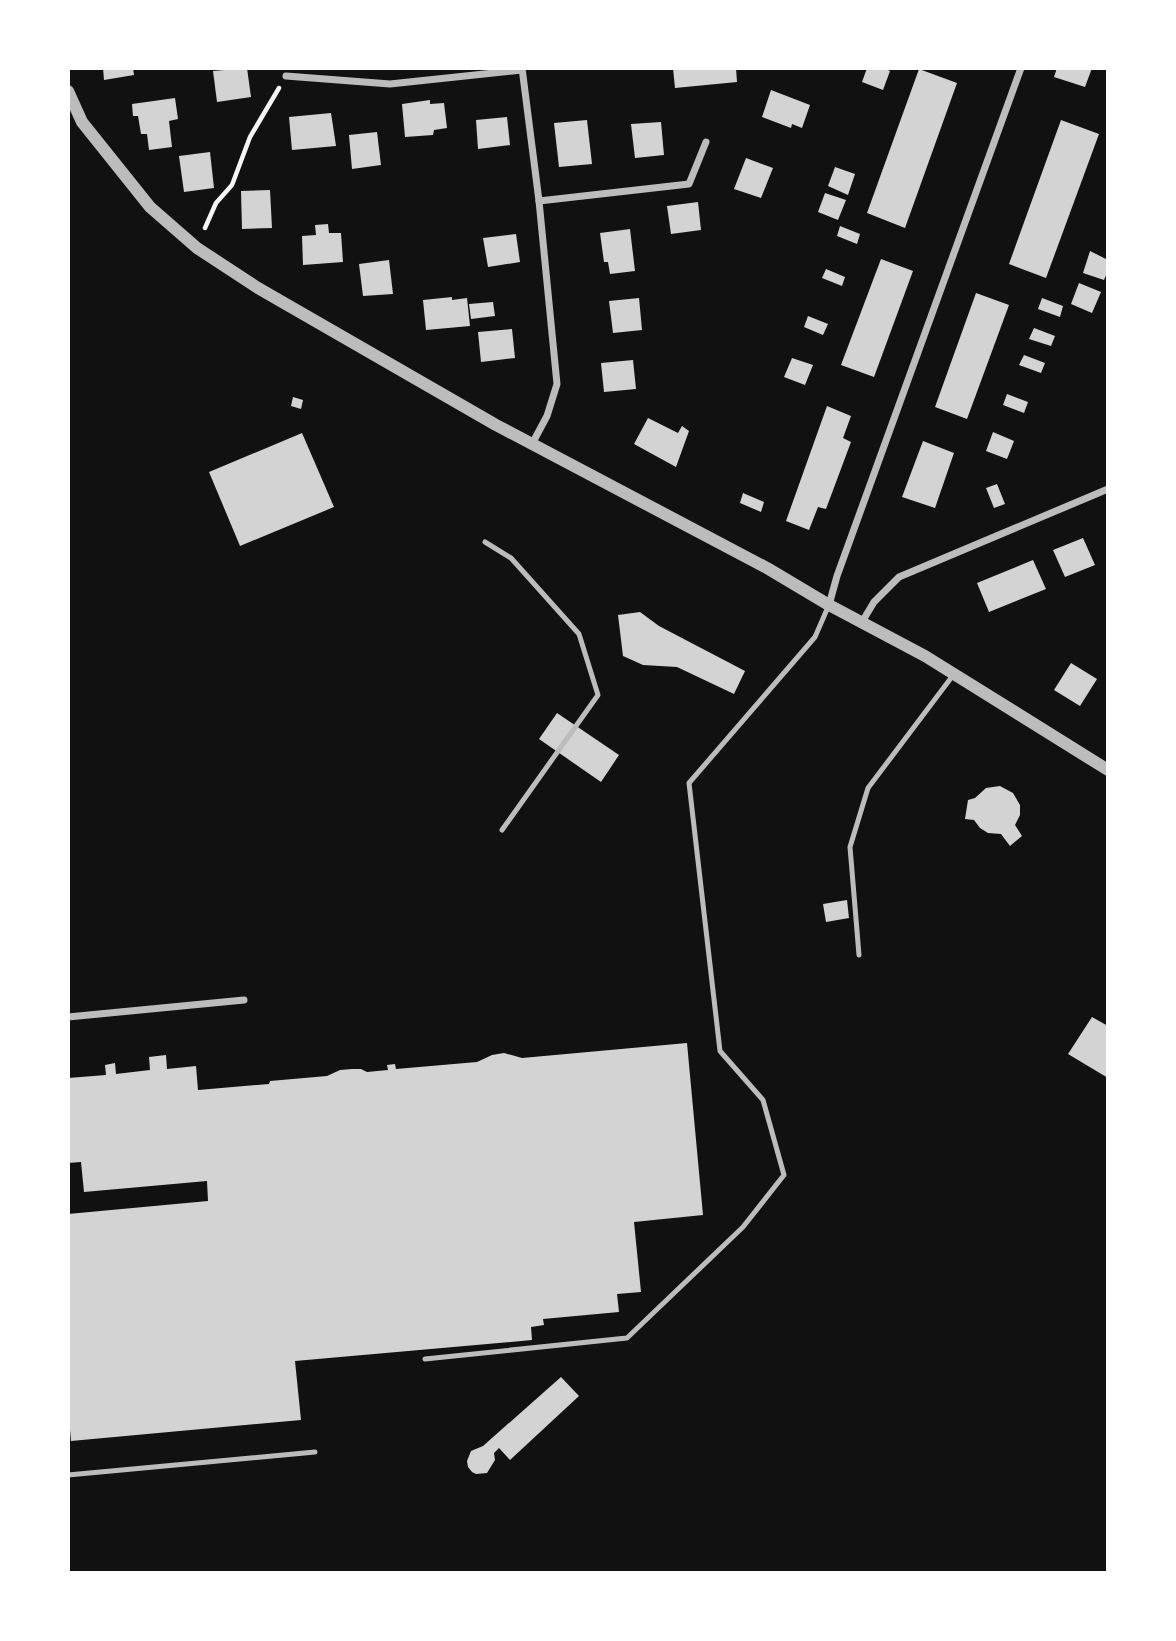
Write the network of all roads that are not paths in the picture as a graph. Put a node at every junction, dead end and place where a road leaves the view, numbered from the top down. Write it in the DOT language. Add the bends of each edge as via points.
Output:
graph roads {
  1 [pos="1021,68"];
  2 [pos="522,69"];
  3 [pos="286,76"];
  4 [pos="68,92"];
  5 [pos="706,142"];
  6 [pos="539,201"];
  7 [pos="532,444"];
  8 [pos="1108,489"];
  9 [pos="485,542"];
  10 [pos="829,605"];
  11 [pos="862,622"];
  12 [pos="954,674"];
  13 [pos="1108,769"];
  14 [pos="502,830"];
  15 [pos="859,955"];
  16 [pos="244,1000"];
  17 [pos="68,1017"];
  18 [pos="425,1359"];
  19 [pos="315,1452"];
  20 [pos="68,1475"];
  1 -- 10 [label="street"];
  2 -- 3 [label="street" via="390,84"];
  2 -- 6 [label="street"];
  4 -- 7 [label="street" via="82,122 150,207 197,248 269,295"];
  5 -- 6 [label="street" via="689,184"];
  6 -- 7 [label="street" via="557,384"];
  7 -- 10 [label="street"];
  8 -- 11 [label="street" via="899,577"];
  9 -- 14 [label="lane" via="511,558 579,634 597,695"];
  10 -- 11 [label="street"];
  10 -- 18 [label="lane" via="815,637 690,783 720,1051 763,1100 784,1175 743,1227 627,1338"];
  11 -- 12 [label="street"];
  12 -- 13 [label="street"];
  12 -- 15 [label="lane" via="868,788 849,847"];
  16 -- 17 [label="street"];
  19 -- 20 [label="lane"];
}
